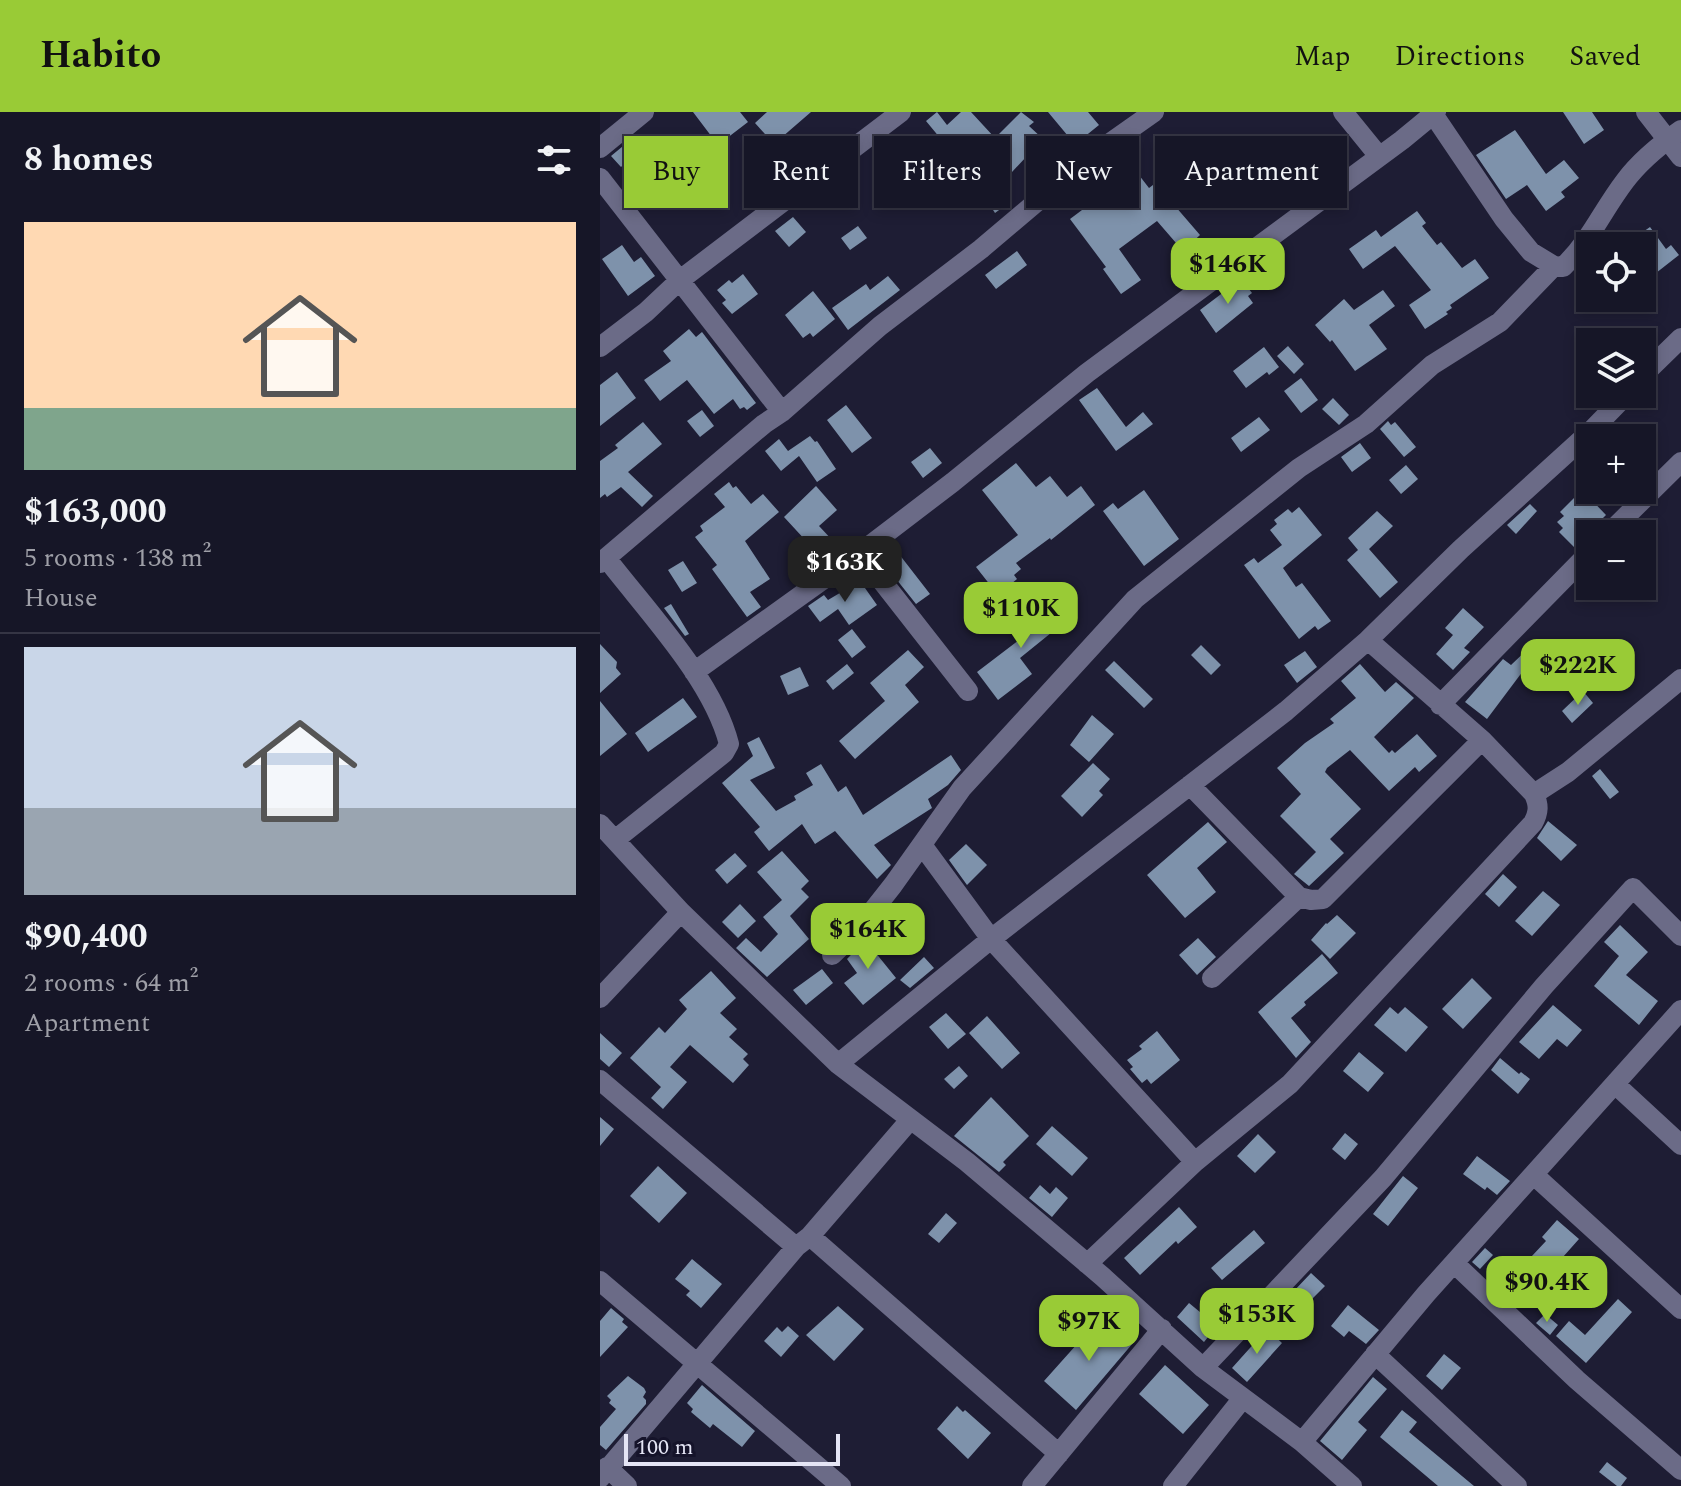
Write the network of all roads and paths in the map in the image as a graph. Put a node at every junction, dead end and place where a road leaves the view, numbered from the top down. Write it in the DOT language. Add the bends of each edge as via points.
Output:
graph roads {
  1 [pos="644,112"];
  2 [pos="901,112"];
  3 [pos="1154,112"];
  4 [pos="1343,112"];
  5 [pos="1646,112"];
  6 [pos="1434,113"];
  7 [pos="1674,135"];
  8 [pos="600,148"];
  9 [pos="1378,155"];
  10 [pos="1681,157"];
  11 [pos="600,178"];
  12 [pos="1554,266"];
  13 [pos="680,280"];
  14 [pos="1681,338"];
  15 [pos="600,347"];
  16 [pos="1656,362"];
  17 [pos="1613,408"];
  18 [pos="782,412"];
  19 [pos="1681,462"];
  20 [pos="1622,520"];
  21 [pos="860,553"];
  22 [pos="603,561"];
  23 [pos="1576,566"];
  24 [pos="1368,640"];
  25 [pos="694,672"];
  26 [pos="1681,679"];
  27 [pos="968,691"];
  28 [pos="1440,705"];
  29 [pos="1482,740"];
  30 [pos="1190,785"];
  31 [pos="1534,794"];
  32 [pos="600,824"];
  33 [pos="616,839"];
  34 [pos="922,845"];
  35 [pos="1299,897"];
  36 [pos="681,912"];
  37 [pos="1681,936"];
  38 [pos="991,939"];
  39 [pos="832,955"];
  40 [pos="1212,978"];
  41 [pos="600,998"];
  42 [pos="1681,1010"];
  43 [pos="838,1064"];
  44 [pos="600,1080"];
  45 [pos="1616,1085"];
  46 [pos="910,1120"];
  47 [pos="1681,1145"];
  48 [pos="1195,1162"];
  49 [pos="1534,1175"];
  50 [pos="803,1241"];
  51 [pos="1454,1263"];
  52 [pos="1087,1264"];
  53 [pos="600,1281"];
  54 [pos="1681,1309"];
  55 [pos="1162,1329"];
  56 [pos="1375,1354"];
  57 [pos="698,1364"];
  58 [pos="1203,1368"];
  59 [pos="1243,1398"];
  60 [pos="1302,1442"];
  61 [pos="1059,1454"];
  62 [pos="1681,1470"];
  63 [pos="604,1473"];
  64 [pos="627,1486"];
  65 [pos="841,1486"];
  66 [pos="1032,1486"];
  67 [pos="1173,1486"];
  68 [pos="1352,1486"];
  69 [pos="1517,1486"];
  1 -- 8 [label="street"];
  2 -- 13 [label="street"];
  3 -- 18 [label="street" via="1086,160 880,326"];
  4 -- 9 [label="street"];
  5 -- 7 [label="street"];
  6 -- 9 [label="street"];
  6 -- 12 [label="street" via="1504,219 1531,252"];
  7 -- 10 [label="street"];
  7 -- 12 [label="street" via="1626,179 1582,248 1563,267"];
  9 -- 21 [label="street" via="1087,373"];
  11 -- 13 [label="street"];
  12 -- 34 [label="street" via="1500,322 1432,365 1366,424 1299,468 1135,599 962,788"];
  13 -- 15 [label="street"];
  13 -- 18 [label="street"];
  14 -- 16 [label="street"];
  17 -- 24 [label="street"];
  18 -- 22 [label="street"];
  19 -- 20 [label="street"];
  21 -- 25 [label="street"];
  21 -- 27 [label="street"];
  22 -- 25 [label="street"];
  23 -- 28 [label="street"];
  24 -- 28 [label="street"];
  24 -- 30 [label="street"];
  25 -- 33 [label="street" via="729,744"];
  26 -- 31 [label="street"];
  28 -- 29 [label="street"];
  29 -- 31 [label="street"];
  29 -- 35 [label="street" via="1323,899"];
  30 -- 35 [label="street"];
  30 -- 38 [label="street"];
  31 -- 48 [label="street" via="1538,814 1533,823 1290,1084"];
  32 -- 33 [label="street"];
  33 -- 36 [label="street"];
  34 -- 38 [label="street"];
  34 -- 39 [label="street" via="856,932"];
  35 -- 40 [label="street"];
  36 -- 41 [label="street"];
  36 -- 43 [label="street"];
  37 -- 58 [label="street" via="1633,888 1383,1178"];
  38 -- 43 [label="street"];
  38 -- 48 [label="street"];
  42 -- 45 [label="street"];
  43 -- 46 [label="street"];
  44 -- 50 [label="street"];
  45 -- 47 [label="street"];
  45 -- 49 [label="street"];
  46 -- 50 [label="street"];
  46 -- 52 [label="street"];
  48 -- 52 [label="street"];
  49 -- 51 [label="street"];
  49 -- 54 [label="street"];
  50 -- 57 [label="street"];
  50 -- 61 [label="street"];
  51 -- 56 [label="street"];
  51 -- 62 [label="street"];
  52 -- 55 [label="street"];
  53 -- 57 [label="street"];
  55 -- 58 [label="street"];
  55 -- 61 [label="street"];
  56 -- 60 [label="street"];
  56 -- 69 [label="street"];
  57 -- 63 [label="street"];
  57 -- 65 [label="street"];
  58 -- 59 [label="street"];
  59 -- 60 [label="street"];
  59 -- 67 [label="street"];
  60 -- 68 [label="street"];
  61 -- 66 [label="street"];
  63 -- 64 [label="street"];
}
